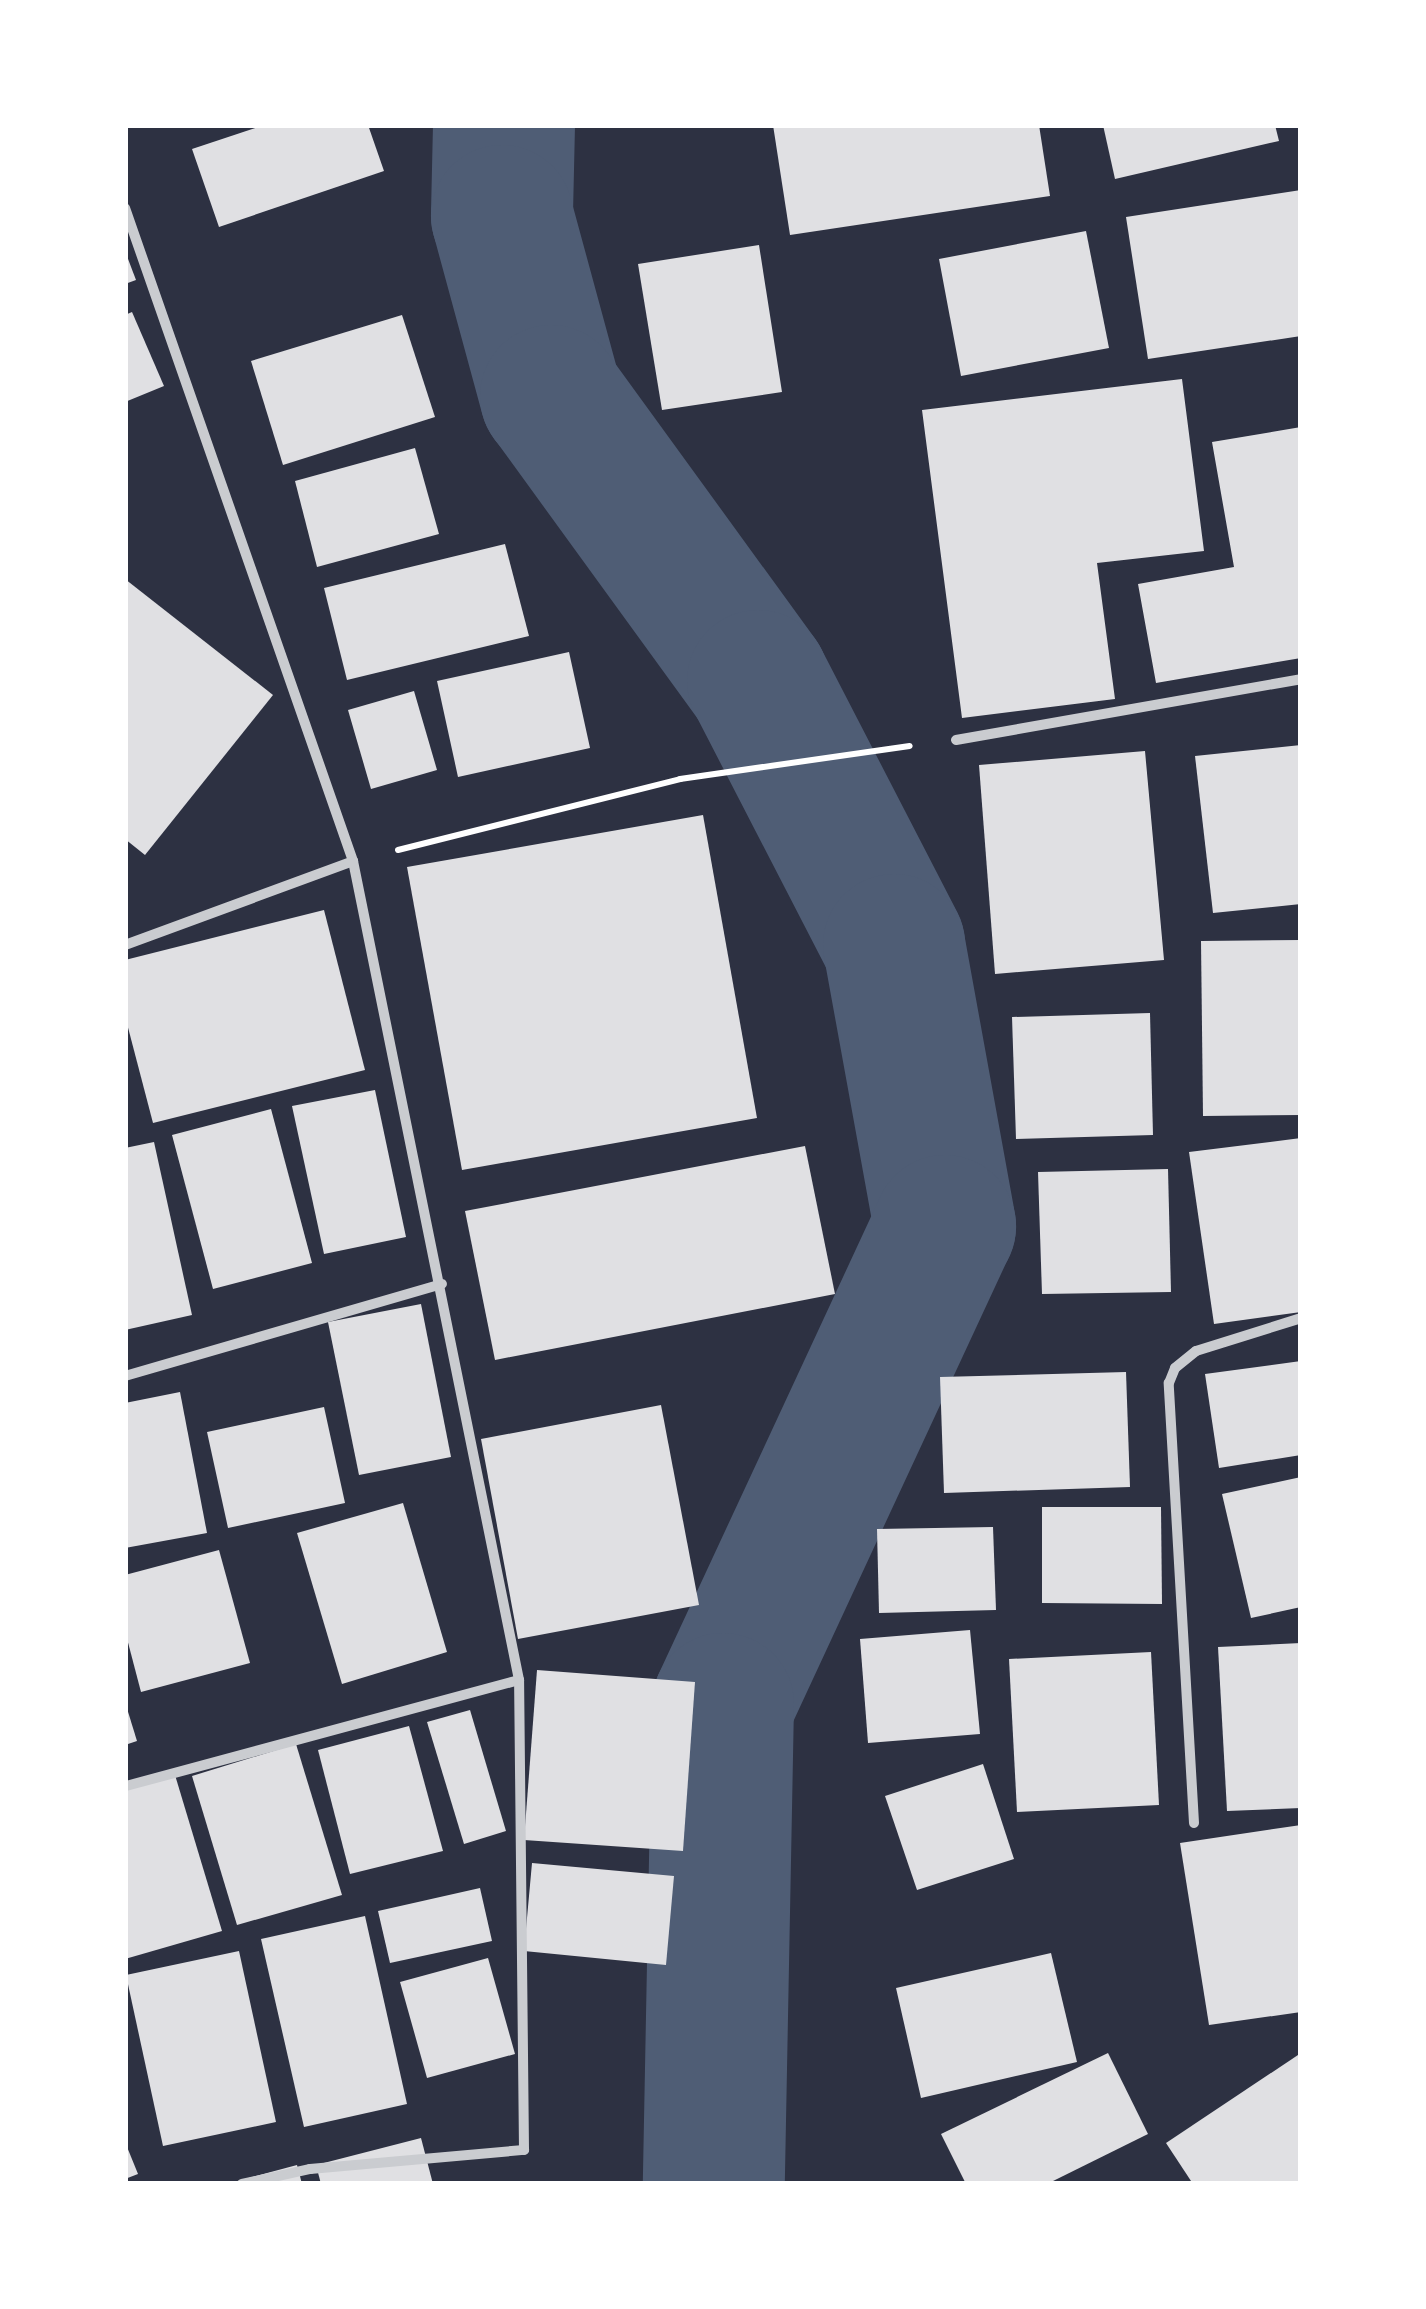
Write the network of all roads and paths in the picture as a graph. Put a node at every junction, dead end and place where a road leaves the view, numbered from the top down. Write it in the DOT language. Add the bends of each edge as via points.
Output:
graph roads {
  1 [pos="125,208"];
  2 [pos="1301,679"];
  3 [pos="956,740"];
  4 [pos="353,861"];
  5 [pos="125,945"];
  6 [pos="442,1284"];
  7 [pos="1301,1318"];
  8 [pos="125,1376"];
  9 [pos="519,1680"];
  10 [pos="125,1786"];
  11 [pos="1194,1824"];
  12 [pos="242,2184"];
  1 -- 4 [label="street"];
  2 -- 3 [label="street"];
  3 -- 4 [label="path" via="680,779"];
  4 -- 5 [label="street"];
  4 -- 6 [label="street"];
  6 -- 8 [label="street"];
  6 -- 9 [label="street"];
  7 -- 11 [label="street" via="1196,1350 1168,1384"];
  9 -- 10 [label="street"];
  9 -- 12 [label="street" via="524,2150 310,2169"];
}
